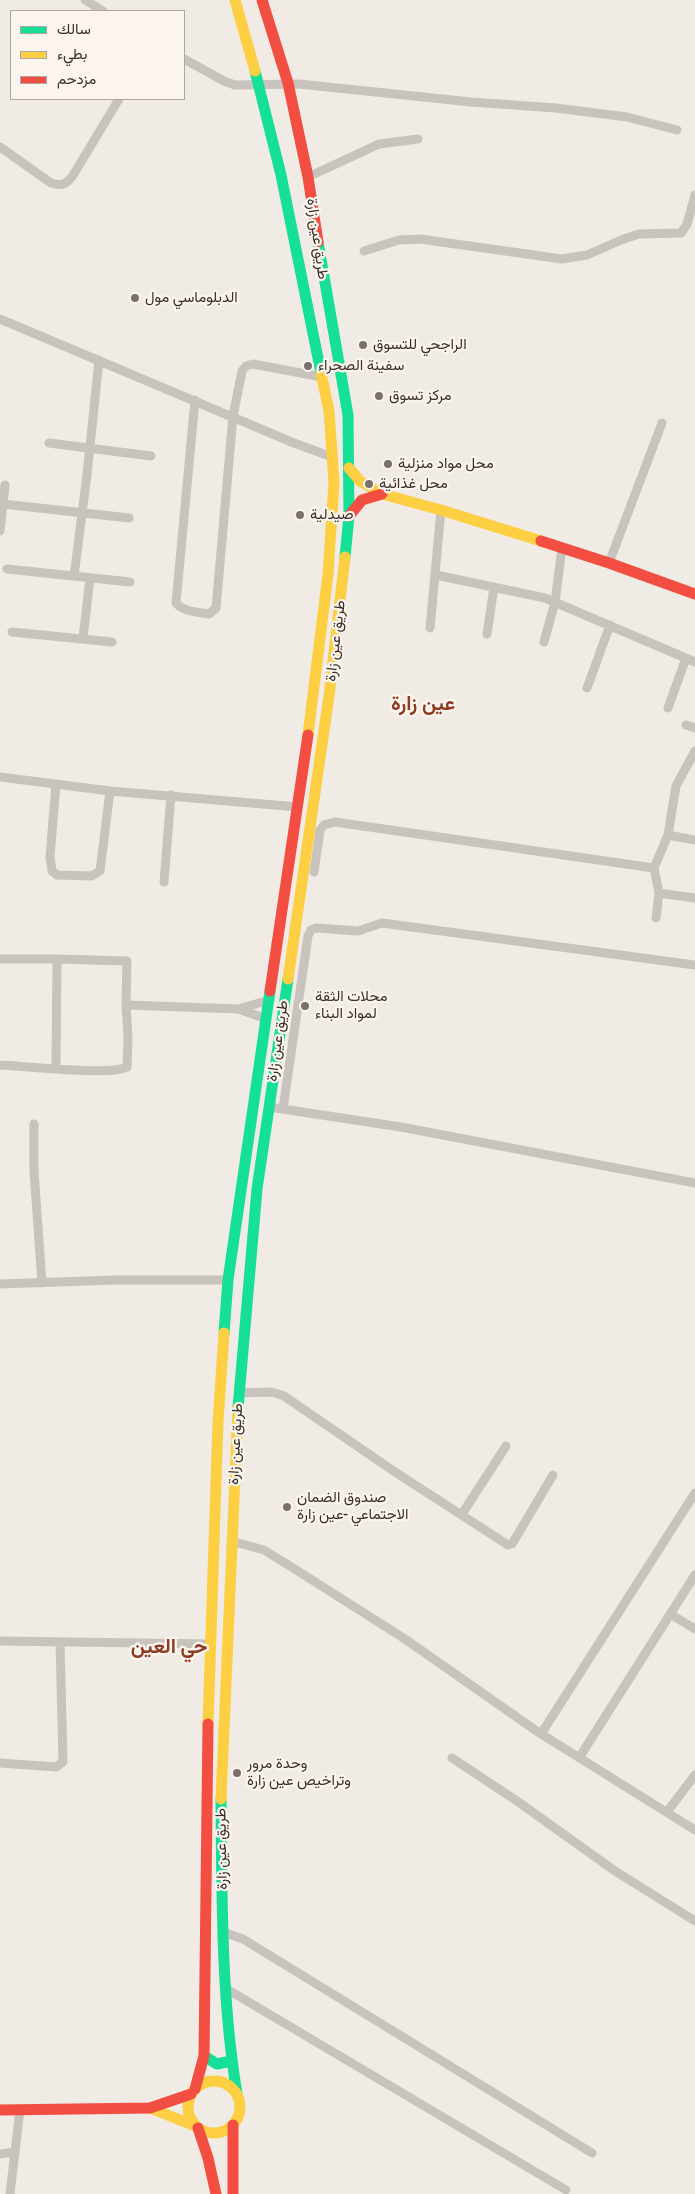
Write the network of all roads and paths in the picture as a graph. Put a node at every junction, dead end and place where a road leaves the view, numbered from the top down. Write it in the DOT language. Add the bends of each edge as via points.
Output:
graph roads {
  1 [pos="85,0"];
  2 [pos="235,0"];
  3 [pos="262,0"];
  4 [pos="101,10"];
  5 [pos="185,60"];
  6 [pos="288,83"];
  7 [pos="259,84"];
  8 [pos="118,100"];
  9 [pos="677,130"];
  10 [pos="418,139"];
  11 [pos="0,146"];
  12 [pos="285,156"];
  13 [pos="304,157"];
  14 [pos="308,177"];
  15 [pos="695,195"];
  16 [pos="364,251"];
  17 [pos="0,319"];
  18 [pos="99,360"];
  19 [pos="322,377"];
  20 [pos="195,400"];
  21 [pos="233,416"];
  22 [pos="662,423"];
  23 [pos="50,443"];
  24 [pos="90,448"];
  25 [pos="152,456"];
  26 [pos="332,457"];
  27 [pos="349,468"];
  28 [pos="5,485"];
  29 [pos="382,494"];
  30 [pos="4,504"];
  31 [pos="441,510"];
  32 [pos="82,513"];
  33 [pos="1,516"];
  34 [pos="349,516"];
  35 [pos="129,518"];
  36 [pos="0,531"];
  37 [pos="562,548"];
  38 [pos="609,563"];
  39 [pos="7,569"];
  40 [pos="436,575"];
  41 [pos="74,576"];
  42 [pos="90,578"];
  43 [pos="130,582"];
  44 [pos="494,587"];
  45 [pos="695,594"];
  46 [pos="555,602"];
  47 [pos="610,625"];
  48 [pos="430,628"];
  49 [pos="12,632"];
  50 [pos="488,634"];
  51 [pos="84,638"];
  52 [pos="112,642"];
  53 [pos="544,642"];
  54 [pos="686,658"];
  55 [pos="695,662"];
  56 [pos="587,688"];
  57 [pos="668,708"];
  58 [pos="686,725"];
  59 [pos="695,728"];
  60 [pos="695,751"];
  61 [pos="0,777"];
  62 [pos="56,784"];
  63 [pos="110,791"];
  64 [pos="171,795"];
  65 [pos="298,806"];
  66 [pos="668,835"];
  67 [pos="695,840"];
  68 [pos="654,868"];
  69 [pos="314,872"];
  70 [pos="164,882"];
  71 [pos="659,893"];
  72 [pos="695,898"];
  73 [pos="656,918"];
  74 [pos="0,959"];
  75 [pos="57,959"];
  76 [pos="695,965"];
  77 [pos="270,1000"];
  78 [pos="126,1005"];
  79 [pos="238,1009"];
  80 [pos="267,1019"];
  81 [pos="0,1065"];
  82 [pos="56,1068"];
  83 [pos="269,1107"];
  84 [pos="283,1109"];
  85 [pos="34,1124"];
  86 [pos="695,1183"];
  87 [pos="228,1280"];
  88 [pos="42,1283"];
  89 [pos="0,1284"];
  90 [pos="239,1393"];
  91 [pos="506,1446"];
  92 [pos="553,1476"];
  93 [pos="695,1493"];
  94 [pos="462,1514"];
  95 [pos="231,1541"];
  96 [pos="695,1575"];
  97 [pos="670,1614"];
  98 [pos="695,1629"];
  99 [pos="0,1641"];
  100 [pos="60,1642"];
  101 [pos="211,1644"];
  102 [pos="541,1734"];
  103 [pos="452,1758"];
  104 [pos="579,1758"];
  105 [pos="0,1763"];
  106 [pos="695,1776"];
  107 [pos="666,1812"];
  108 [pos="695,1830"];
  109 [pos="695,1921"];
  110 [pos="223,1932"];
  111 [pos="225,1988"];
  112 [pos="204,2056"];
  113 [pos="231,2061"];
  114 [pos="193,2092"];
  115 [pos="237,2094"];
  116 [pos="150,2108"];
  117 [pos="20,2109"];
  118 [pos="0,2110"];
  119 [pos="233,2125"];
  120 [pos="197,2127"];
  121 [pos="15,2152"];
  122 [pos="224,2152"];
  123 [pos="592,2153"];
  124 [pos="0,2154"];
  125 [pos="208,2158"];
  126 [pos="566,2190"];
  127 [pos="10,2194"];
  128 [pos="216,2194"];
  129 [pos="233,2194"];
  1 -- 4 [label="street"];
  2 -- 7 [label="main road, طريق عين زارة"];
  3 -- 6 [label="main road, طريق عين زارة"];
  5 -- 7 [label="street" via="229,84"];
  6 -- 7 [label="street"];
  6 -- 9 [label="street" via="556,108 627,117"];
  6 -- 13 [label="main road, طريق عين زارة"];
  7 -- 12 [label="main road, طريق عين زارة"];
  8 -- 11 [label="street" via="66,184 50,183"];
  10 -- 14 [label="street" via="379,144"];
  12 -- 13 [label="main road" via="298,152"];
  12 -- 19 [label="main road, طريق عين زارة"];
  13 -- 14 [label="main road, طريق عين زارة"];
  14 -- 27 [label="main road, طريق عين زارة" via="348,415"];
  15 -- 16 [label="street" via="687,224 681,232 639,234 578,257 562,259 409,239"];
  17 -- 18 [label="street"];
  18 -- 20 [label="street"];
  18 -- 24 [label="street"];
  19 -- 21 [label="street" via="249,365 241,374"];
  19 -- 26 [label="main road, طريق عين زارة" via="329,411"];
  20 -- 21 [label="street"];
  20 -- 21 [label="street" via="176,603 186,610 209,614 216,608"];
  21 -- 26 [label="street"];
  22 -- 38 [label="street"];
  23 -- 24 [label="street"];
  24 -- 25 [label="street"];
  24 -- 32 [label="street"];
  26 -- 65 [label="main road, طريق عين زارة" via="334,482 328,574"];
  27 -- 29 [label="main road" via="360,481"];
  27 -- 34 [label="main road, طريق عين زارة"];
  28 -- 30 [label="street"];
  29 -- 31 [label="main road"];
  29 -- 34 [label="main road" via="362,500"];
  30 -- 32 [label="street"];
  30 -- 33 [label="street"];
  31 -- 37 [label="main road"];
  31 -- 40 [label="street"];
  32 -- 35 [label="street"];
  32 -- 41 [label="street"];
  33 -- 36 [label="street"];
  34 -- 83 [label="main road, طريق عين زارة" via="329,696"];
  37 -- 38 [label="main road"];
  37 -- 46 [label="street"];
  38 -- 45 [label="main road"];
  39 -- 41 [label="street"];
  40 -- 44 [label="street"];
  40 -- 48 [label="street"];
  41 -- 42 [label="street"];
  42 -- 43 [label="street"];
  42 -- 51 [label="street"];
  44 -- 46 [label="street"];
  44 -- 50 [label="street"];
  46 -- 47 [label="street"];
  46 -- 53 [label="street"];
  47 -- 54 [label="street"];
  47 -- 56 [label="street"];
  49 -- 51 [label="street"];
  51 -- 52 [label="street"];
  54 -- 55 [label="street"];
  54 -- 57 [label="street"];
  58 -- 59 [label="street"];
  60 -- 66 [label="street" via="676,786"];
  61 -- 62 [label="street"];
  62 -- 63 [label="street"];
  62 -- 63 [label="street" via="50,857 52,871 58,876 92,876 100,871"];
  63 -- 64 [label="street"];
  64 -- 65 [label="street"];
  64 -- 70 [label="street"];
  65 -- 77 [label="main road, طريق عين زارة"];
  66 -- 67 [label="street"];
  66 -- 68 [label="street"];
  68 -- 69 [label="street" via="334,822 320,830"];
  68 -- 71 [label="street"];
  71 -- 72 [label="street"];
  71 -- 73 [label="street"];
  74 -- 75 [label="street"];
  75 -- 78 [label="street" via="127,961"];
  75 -- 82 [label="street"];
  76 -- 84 [label="street" via="382,924 358,930 314,928 308,936"];
  77 -- 79 [label="street"];
  77 -- 80 [label="main road, طريق عين زارة"];
  78 -- 79 [label="street"];
  78 -- 82 [label="street" via="127,1067 114,1070"];
  79 -- 80 [label="street"];
  80 -- 87 [label="main road, طريق عين زارة"];
  81 -- 82 [label="street"];
  83 -- 84 [label="street"];
  83 -- 90 [label="main road, طريق عين زارة" via="253,1230"];
  84 -- 86 [label="street" via="401,1127"];
  85 -- 88 [label="street"];
  87 -- 88 [label="street"];
  87 -- 101 [label="main road, طريق عين زارة" via="218,1422"];
  88 -- 89 [label="street"];
  90 -- 94 [label="street" via="272,1392 284,1396"];
  90 -- 95 [label="main road, طريق عين زارة"];
  91 -- 94 [label="street"];
  92 -- 94 [label="street" via="512,1544 504,1543"];
  93 -- 102 [label="street"];
  95 -- 102 [label="street" via="264,1550 290,1566 405,1639"];
  95 -- 110 [label="main road, طريق عين زارة" via="221,1800"];
  96 -- 97 [label="street"];
  97 -- 98 [label="street"];
  97 -- 104 [label="street"];
  99 -- 100 [label="street"];
  100 -- 101 [label="street"];
  100 -- 105 [label="street" via="63,1762 56,1767"];
  101 -- 112 [label="main road, طريق عين زارة"];
  102 -- 104 [label="street"];
  103 -- 109 [label="street" via="614,1871"];
  104 -- 107 [label="street"];
  106 -- 107 [label="street"];
  107 -- 108 [label="street"];
  110 -- 111 [label="main road, طريق عين زارة"];
  110 -- 123 [label="street" via="243,1939"];
  111 -- 113 [label="main road, طريق عين زارة"];
  111 -- 126 [label="street"];
  112 -- 113 [label="main road" via="219,2064"];
  112 -- 114 [label="main road, طريق عين زارة"];
  113 -- 115 [label="main road, طريق عين زارة"];
  114 -- 115 [label="main road" via="205,2082 217,2081 228,2085"];
  114 -- 116 [label="main road"];
  114 -- 120 [label="main road" via="188,2111"];
  115 -- 119 [label="main road" via="240,2110"];
  116 -- 117 [label="main road"];
  116 -- 120 [label="main road"];
  117 -- 118 [label="main road"];
  117 -- 121 [label="street"];
  119 -- 120 [label="main road" via="216,2134"];
  119 -- 122 [label="main road"];
  120 -- 125 [label="main road"];
  121 -- 124 [label="street"];
  121 -- 127 [label="street"];
  122 -- 125 [label="main road"];
  122 -- 129 [label="main road"];
  125 -- 128 [label="main road"];
}
